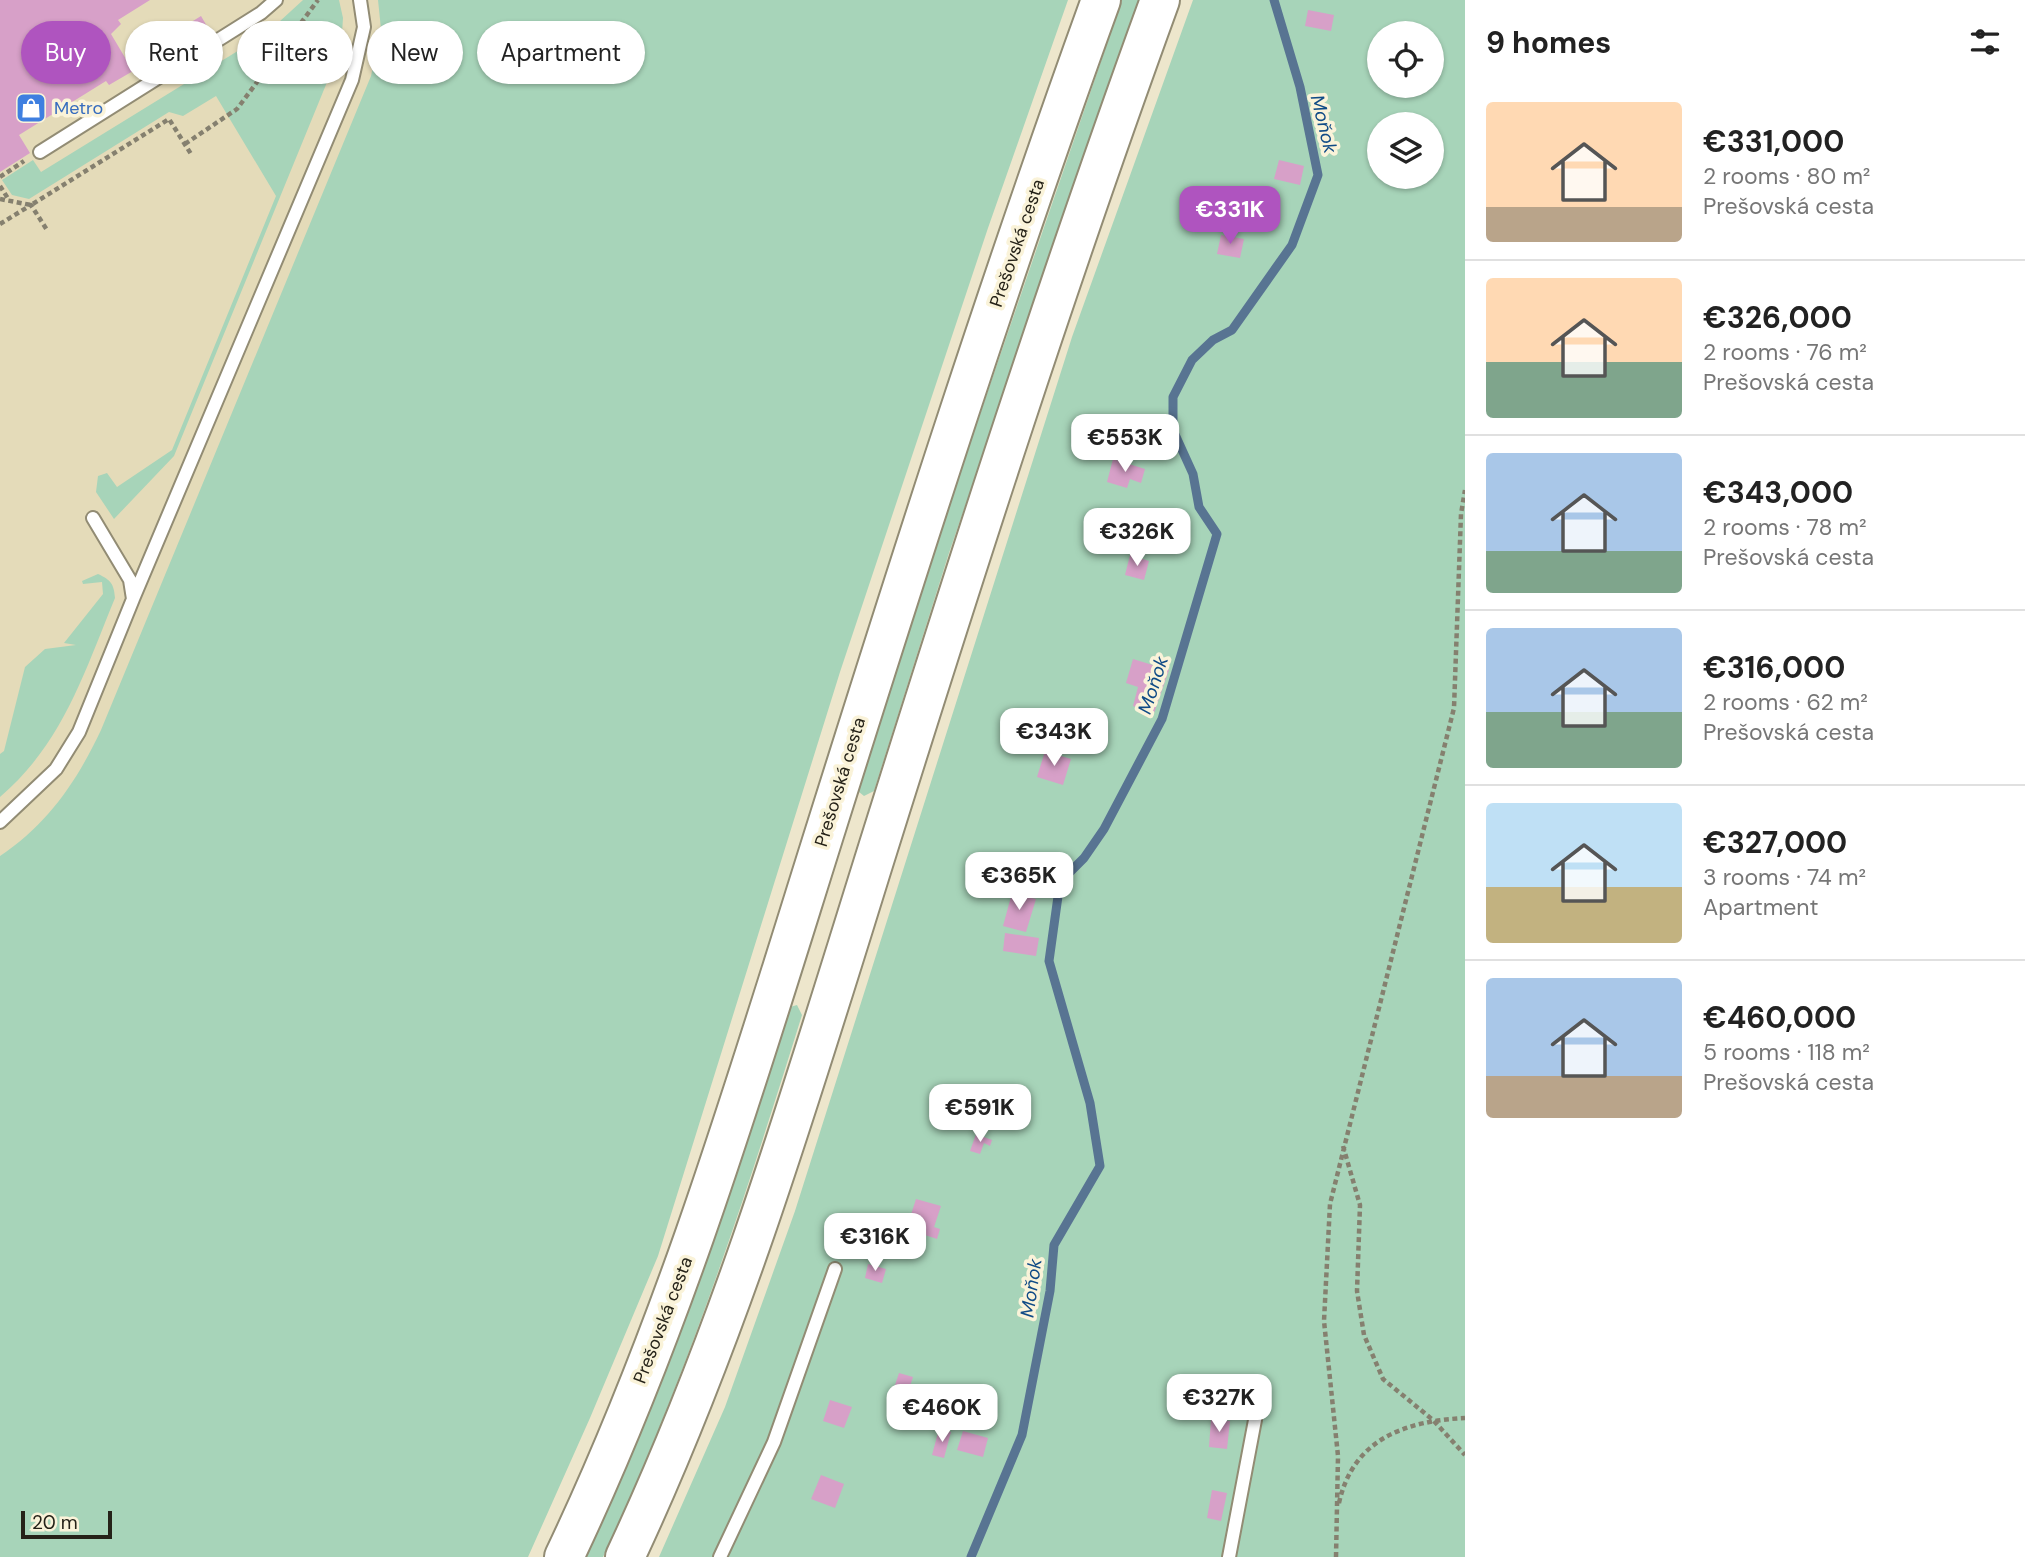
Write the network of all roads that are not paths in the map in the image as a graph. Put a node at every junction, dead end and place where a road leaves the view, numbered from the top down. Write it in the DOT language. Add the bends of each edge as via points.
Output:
graph roads {
  1 [pos="276,0"];
  2 [pos="360,0"];
  3 [pos="1101,0"];
  4 [pos="1160,0"];
  5 [pos="40,152"];
  6 [pos="93,518"];
  7 [pos="133,599"];
  8 [pos="0,822"];
  9 [pos="835,1269"];
  10 [pos="1255,1420"];
  11 [pos="564,1557"];
  12 [pos="625,1557"];
  13 [pos="720,1557"];
  14 [pos="1229,1557"];
  1 -- 5 [label="lane"];
  2 -- 7 [label="lane" via="364,27 352,80"];
  3 -- 11 [label="highway, Prešovská cesta" via="938,472 720,1165 661,1331"];
  4 -- 12 [label="highway" via="993,481 776,1174 715,1343"];
  6 -- 7 [label="lane" via="130,580"];
  7 -- 8 [label="lane" via="68,751 42,785"];
  9 -- 13 [label="lane" via="774,1442"];
  10 -- 14 [label="lane"];
}
